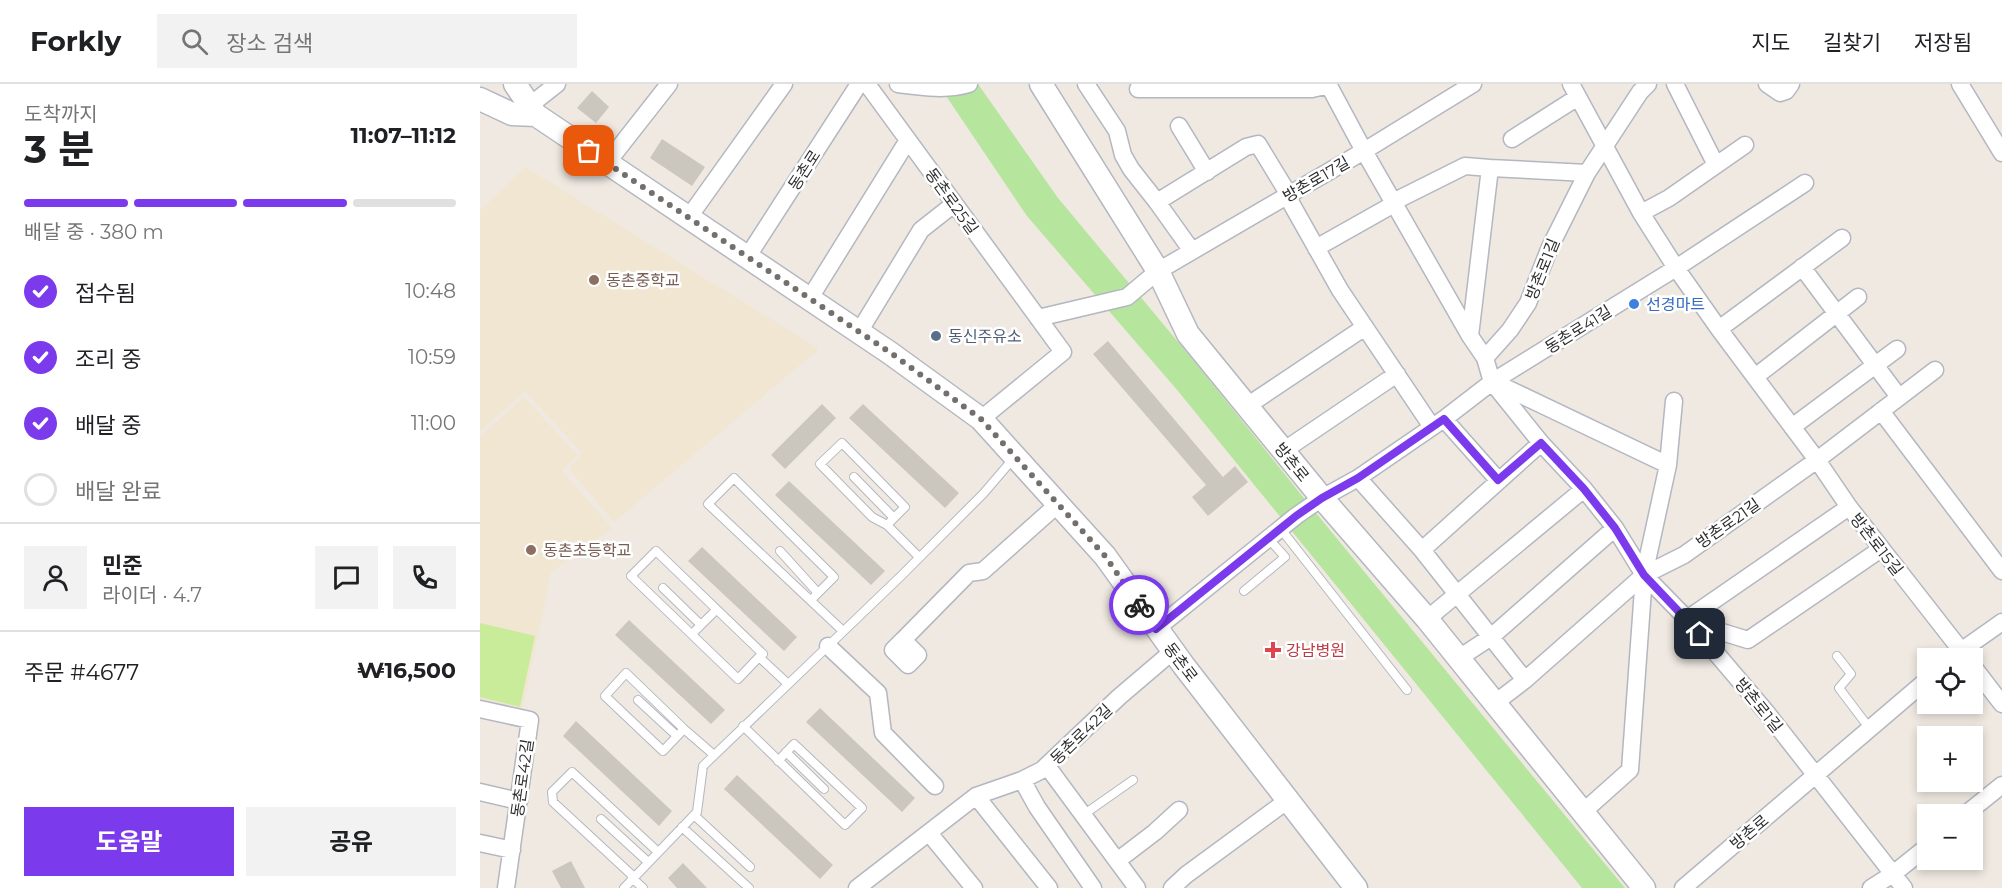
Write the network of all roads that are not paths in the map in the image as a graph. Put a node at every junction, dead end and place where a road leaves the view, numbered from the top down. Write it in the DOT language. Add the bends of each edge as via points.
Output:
graph roads {
  1 [pos="515,84"];
  2 [pos="557,84"];
  3 [pos="669,84"];
  4 [pos="784,84"];
  5 [pos="859,84"];
  6 [pos="867,84"];
  7 [pos="898,84"];
  8 [pos="1041,84"];
  9 [pos="1086,84"];
  10 [pos="1328,84"];
  11 [pos="1473,84"];
  12 [pos="1648,84"];
  13 [pos="1675,84"];
  14 [pos="1767,84"];
  15 [pos="1791,84"];
  16 [pos="1960,84"];
  17 [pos="961,85"];
  18 [pos="1138,89"];
  19 [pos="1574,91"];
  20 [pos="480,99"];
  21 [pos="532,110"];
  22 [pos="1179,126"];
  23 [pos="1512,139"];
  24 [pos="908,140"];
  25 [pos="1745,145"];
  26 [pos="1604,147"];
  27 [pos="1364,152"];
  28 [pos="2002,153"];
  29 [pos="607,163"];
  30 [pos="1716,165"];
  31 [pos="1490,168"];
  32 [pos="1207,172"];
  33 [pos="1587,173"];
  34 [pos="1805,183"];
  35 [pos="1288,196"];
  36 [pos="1157,202"];
  37 [pos="1394,203"];
  38 [pos="954,204"];
  39 [pos="1641,213"];
  40 [pos="689,217"];
  41 [pos="1842,238"];
  42 [pos="1316,248"];
  43 [pos="1192,251"];
  44 [pos="748,256"];
  45 [pos="1802,267"];
  46 [pos="1676,268"];
  47 [pos="1158,271"];
  48 [pos="1858,297"];
  49 [pos="810,298"];
  50 [pos="1837,314"];
  51 [pos="1038,318"];
  52 [pos="1365,327"];
  53 [pos="1719,329"];
  54 [pos="859,332"];
  55 [pos="1470,336"];
  56 [pos="1897,349"];
  57 [pos="1485,358"];
  58 [pos="1874,365"];
  59 [pos="1935,370"];
  60 [pos="1396,374"];
  61 [pos="1755,377"];
  62 [pos="1492,382"];
  63 [pos="1899,397"];
  64 [pos="1674,401"];
  65 [pos="1247,406"];
  66 [pos="1881,411"];
  67 [pos="981,419"];
  68 [pos="1438,423"];
  69 [pos="1792,426"];
  70 [pos="1541,443"];
  71 [pos="1283,451"];
  72 [pos="1016,456"];
  73 [pos="1817,460"];
  74 [pos="1668,465"];
  75 [pos="854,477"];
  76 [pos="1358,478"];
  77 [pos="1498,480"];
  78 [pos="1584,489"];
  79 [pos="1322,498"];
  80 [pos="1058,504"];
  81 [pos="1849,507"];
  82 [pos="890,521"];
  83 [pos="1615,528"];
  84 [pos="1274,533"];
  85 [pos="1881,549"];
  86 [pos="1422,550"];
  87 [pos="780,551"];
  88 [pos="919,557"];
  89 [pos="2002,571"];
  90 [pos="1644,575"];
  91 [pos="663,588"];
  92 [pos="1244,591"];
  93 [pos="818,592"];
  94 [pos="1458,595"];
  95 [pos="812,600"];
  96 [pos="716,610"];
  97 [pos="1687,619"];
  98 [pos="1427,620"];
  99 [pos="701,625"];
  100 [pos="2000,627"];
  101 [pos="1156,629"];
  102 [pos="843,631"];
  103 [pos="692,634"];
  104 [pos="1700,634"];
  105 [pos="1491,637"];
  106 [pos="903,640"];
  107 [pos="828,646"];
  108 [pos="1954,648"];
  109 [pos="1971,648"];
  110 [pos="1173,651"];
  111 [pos="1837,656"];
  112 [pos="759,657"];
  113 [pos="1459,658"];
  114 [pos="1983,678"];
  115 [pos="1525,680"];
  116 [pos="787,683"];
  117 [pos="1917,688"];
  118 [pos="1407,690"];
  119 [pos="2001,699"];
  120 [pos="638,700"];
  121 [pos="1495,703"];
  122 [pos="480,709"];
  123 [pos="742,726"];
  124 [pos="684,729"];
  125 [pos="1870,729"];
  126 [pos="677,736"];
  127 [pos="786,752"];
  128 [pos="714,755"];
  129 [pos="778,761"];
  130 [pos="1047,766"];
  131 [pos="1816,776"];
  132 [pos="1022,780"];
  133 [pos="1133,780"];
  134 [pos="2002,785"];
  135 [pos="936,786"];
  136 [pos="824,789"];
  137 [pos="480,792"];
  138 [pos="976,796"];
  139 [pos="1288,800"];
  140 [pos="519,801"];
  141 [pos="1978,804"];
  142 [pos="1179,810"];
  143 [pos="1583,812"];
  144 [pos="694,815"];
  145 [pos="1083,815"];
  146 [pos="600,819"];
  147 [pos="682,827"];
  148 [pos="929,832"];
  149 [pos="480,843"];
  150 [pos="512,850"];
  151 [pos="658,852"];
  152 [pos="1917,855"];
  153 [pos="1117,861"];
  154 [pos="648,862"];
  155 [pos="750,867"];
  156 [pos="1893,874"];
  157 [pos="633,878"];
  158 [pos="1045,887"];
  159 [pos="506,888"];
  160 [pos="624,888"];
  161 [pos="643,888"];
  162 [pos="749,888"];
  163 [pos="857,888"];
  164 [pos="974,888"];
  165 [pos="1093,888"];
  166 [pos="1137,888"];
  167 [pos="1172,888"];
  168 [pos="1356,888"];
  169 [pos="1644,888"];
  170 [pos="1683,888"];
  171 [pos="1871,888"];
  172 [pos="1904,888"];
  1 -- 21 [label="main road, 동촌로"];
  2 -- 21 [label="street"];
  3 -- 29 [label="street"];
  4 -- 40 [label="street"];
  5 -- 44 [label="street, 동촌로"];
  6 -- 24 [label="street, 동촌로25길"];
  7 -- 17 [label="street" via="927,88"];
  8 -- 47 [label="main road, 방촌로"];
  9 -- 36 [label="street" via="1117,131 1131,169"];
  10 -- 18 [label="street" via="1312,89"];
  10 -- 27 [label="street, 방촌로1길"];
  11 -- 27 [label="street, 방촌로17길"];
  12 -- 26 [label="street"];
  13 -- 30 [label="street"];
  14 -- 15 [label="street" via="1780,93"];
  16 -- 28 [label="street"];
  19 -- 23 [label="street, 방촌로15길"];
  19 -- 26 [label="street, 방촌로15길"];
  20 -- 21 [label="main road" via="512,114"];
  21 -- 29 [label="main road, 동촌로"];
  22 -- 32 [label="street"];
  24 -- 38 [label="street, 동촌로25길"];
  24 -- 49 [label="street"];
  25 -- 30 [label="street"];
  26 -- 33 [label="street, 방촌로1길"];
  26 -- 39 [label="street, 방촌로15길"];
  27 -- 35 [label="street, 방촌로17길"];
  27 -- 37 [label="street, 방촌로1길"];
  29 -- 40 [label="main road, 동촌로"];
  30 -- 39 [label="street"];
  31 -- 33 [label="street"];
  31 -- 37 [label="street" via="1465,166"];
  31 -- 55 [label="street"];
  32 -- 35 [label="street" via="1246,147 1258,144"];
  32 -- 36 [label="street"];
  33 -- 57 [label="street, 방촌로1길" via="1550,247 1528,303"];
  34 -- 46 [label="street, 동촌로41길"];
  35 -- 42 [label="street"];
  35 -- 43 [label="street, 방촌로17길"];
  36 -- 43 [label="street"];
  37 -- 42 [label="street"];
  37 -- 55 [label="street, 방촌로1길"];
  38 -- 51 [label="street, 동촌로25길"];
  38 -- 54 [label="street" via="921,230"];
  39 -- 46 [label="street, 방촌로15길"];
  40 -- 44 [label="main road, 동촌로"];
  41 -- 45 [label="street"];
  42 -- 52 [label="street"];
  43 -- 47 [label="street, 방촌로17길"];
  44 -- 49 [label="main road, 동촌로"];
  45 -- 50 [label="street"];
  45 -- 53 [label="street"];
  46 -- 53 [label="street, 방촌로15길"];
  46 -- 62 [label="street, 동촌로41길"];
  47 -- 51 [label="street" via="1127,297"];
  47 -- 65 [label="main road, 방촌로" via="1188,334"];
  48 -- 50 [label="street"];
  49 -- 54 [label="main road, 동촌로"];
  50 -- 58 [label="street"];
  50 -- 61 [label="street"];
  51 -- 67 [label="street, 동촌로25길" via="1063,352"];
  52 -- 60 [label="street"];
  52 -- 65 [label="street"];
  53 -- 61 [label="street, 방촌로15길"];
  54 -- 67 [label="main road, 동촌로"];
  55 -- 57 [label="street, 방촌로1길"];
  56 -- 58 [label="street"];
  57 -- 62 [label="street, 방촌로1길"];
  58 -- 63 [label="street"];
  58 -- 69 [label="street"];
  59 -- 63 [label="street, 방촌로21길"];
  60 -- 68 [label="street"];
  60 -- 71 [label="street"];
  61 -- 69 [label="street, 방촌로15길"];
  62 -- 68 [label="street, 동촌로41길"];
  62 -- 70 [label="street, 방촌로1길"];
  62 -- 74 [label="street"];
  63 -- 66 [label="street, 방촌로21길"];
  64 -- 74 [label="street"];
  65 -- 71 [label="main road, 방촌로"];
  66 -- 73 [label="street, 방촌로21길"];
  66 -- 89 [label="street"];
  67 -- 72 [label="main road, 동촌로"];
  68 -- 76 [label="street, 동촌로41길"];
  68 -- 77 [label="street"];
  69 -- 73 [label="street, 방촌로15길"];
  70 -- 77 [label="street"];
  70 -- 78 [label="street, 방촌로1길"];
  71 -- 79 [label="main road, 방촌로"];
  72 -- 80 [label="main road, 동촌로"];
  72 -- 88 [label="lane"];
  73 -- 81 [label="street, 방촌로15길"];
  73 -- 90 [label="street, 방촌로21길" via="1683,555"];
  74 -- 90 [label="street"];
  75 -- 82 [label="lane"];
  76 -- 79 [label="street, 동촌로41길"];
  76 -- 86 [label="street"];
  77 -- 86 [label="street"];
  78 -- 83 [label="street, 방촌로1길"];
  78 -- 94 [label="street"];
  79 -- 84 [label="street, 동촌로41길"];
  79 -- 98 [label="main road, 방촌로"];
  80 -- 101 [label="main road, 동촌로" via="1105,556"];
  80 -- 106 [label="street" via="983,571 969,573"];
  81 -- 85 [label="street, 방촌로15길"];
  81 -- 97 [label="street"];
  82 -- 82 [label="lane" via="872,517 820,464 842,442 906,507"];
  82 -- 88 [label="lane"];
  83 -- 90 [label="street, 방촌로1길"];
  83 -- 105 [label="street"];
  84 -- 92 [label="lane" via="1284,557"];
  84 -- 101 [label="street, 동촌로41길"];
  84 -- 118 [label="lane"];
  85 -- 104 [label="street" via="1749,640 1722,632"];
  85 -- 108 [label="street, 방촌로15길"];
  86 -- 94 [label="street"];
  87 -- 93 [label="lane"];
  88 -- 102 [label="lane"];
  90 -- 97 [label="street, 방촌로1길"];
  90 -- 115 [label="street, 방촌로21길"];
  90 -- 143 [label="street" via="1630,770"];
  91 -- 99 [label="lane"];
  93 -- 95 [label="lane"];
  93 -- 95 [label="lane" via="834,576 734,478 708,504"];
  94 -- 98 [label="street"];
  94 -- 105 [label="street"];
  95 -- 102 [label="lane"];
  96 -- 99 [label="lane"];
  96 -- 103 [label="lane" via="656,551 647,559 631,576"];
  96 -- 112 [label="lane" via="763,654"];
  97 -- 104 [label="street, 방촌로1길"];
  98 -- 113 [label="main road, 방촌로"];
  99 -- 103 [label="lane"];
  100 -- 109 [label="street"];
  101 -- 110 [label="main road, 동촌로"];
  102 -- 107 [label="lane"];
  103 -- 112 [label="lane" via="738,679"];
  104 -- 131 [label="street, 방촌로1길"];
  105 -- 113 [label="street"];
  105 -- 115 [label="street"];
  107 -- 116 [label="lane"];
  107 -- 135 [label="street" via="878,693 883,733"];
  110 -- 130 [label="street, 동촌로42길"];
  110 -- 139 [label="main road, 동촌로"];
  111 -- 125 [label="lane" via="1851,674 1839,688"];
  112 -- 116 [label="lane"];
  113 -- 121 [label="main road, 방촌로"];
  114 -- 119 [label="street"];
  115 -- 121 [label="street, 방촌로21길"];
  116 -- 123 [label="lane"];
  117 -- 125 [label="street"];
  120 -- 126 [label="lane"];
  121 -- 143 [label="main road, 방촌로"];
  122 -- 140 [label="street, 동촌로42길" via="530,720"];
  123 -- 128 [label="lane"];
  123 -- 129 [label="lane"];
  124 -- 126 [label="lane"];
  124 -- 126 [label="lane" via="626,673 604,696 663,751"];
  124 -- 128 [label="lane"];
  125 -- 131 [label="street"];
  127 -- 129 [label="lane"];
  127 -- 129 [label="lane" via="794,744 861,808 845,825"];
  127 -- 136 [label="lane"];
  128 -- 144 [label="lane" via="703,766"];
  130 -- 132 [label="street, 동촌로42길"];
  130 -- 145 [label="street"];
  131 -- 156 [label="street, 방촌로1길"];
  131 -- 170 [label="street, 방촌로"];
  132 -- 138 [label="street, 동촌로42길"];
  132 -- 165 [label="street"];
  133 -- 145 [label="lane"];
  134 -- 141 [label="street"];
  137 -- 140 [label="street"];
  138 -- 148 [label="street, 동촌로42길"];
  138 -- 158 [label="street"];
  139 -- 167 [label="street"];
  139 -- 168 [label="main road, 동촌로"];
  140 -- 150 [label="street, 동촌로42길"];
  142 -- 153 [label="street"];
  143 -- 169 [label="main road, 방촌로"];
  144 -- 147 [label="lane"];
  144 -- 155 [label="lane"];
  145 -- 153 [label="street"];
  146 -- 154 [label="lane"];
  147 -- 151 [label="lane"];
  147 -- 162 [label="lane"];
  148 -- 163 [label="street, 동촌로42길"];
  148 -- 164 [label="street"];
  149 -- 150 [label="street"];
  150 -- 159 [label="street, 동촌로42길"];
  151 -- 154 [label="lane"];
  151 -- 157 [label="lane" via="572,772 552,792 553,802"];
  152 -- 156 [label="street"];
  153 -- 166 [label="street"];
  154 -- 157 [label="lane"];
  156 -- 171 [label="street"];
  156 -- 172 [label="street, 방촌로1길"];
  157 -- 160 [label="lane"];
  157 -- 161 [label="lane"];
}
